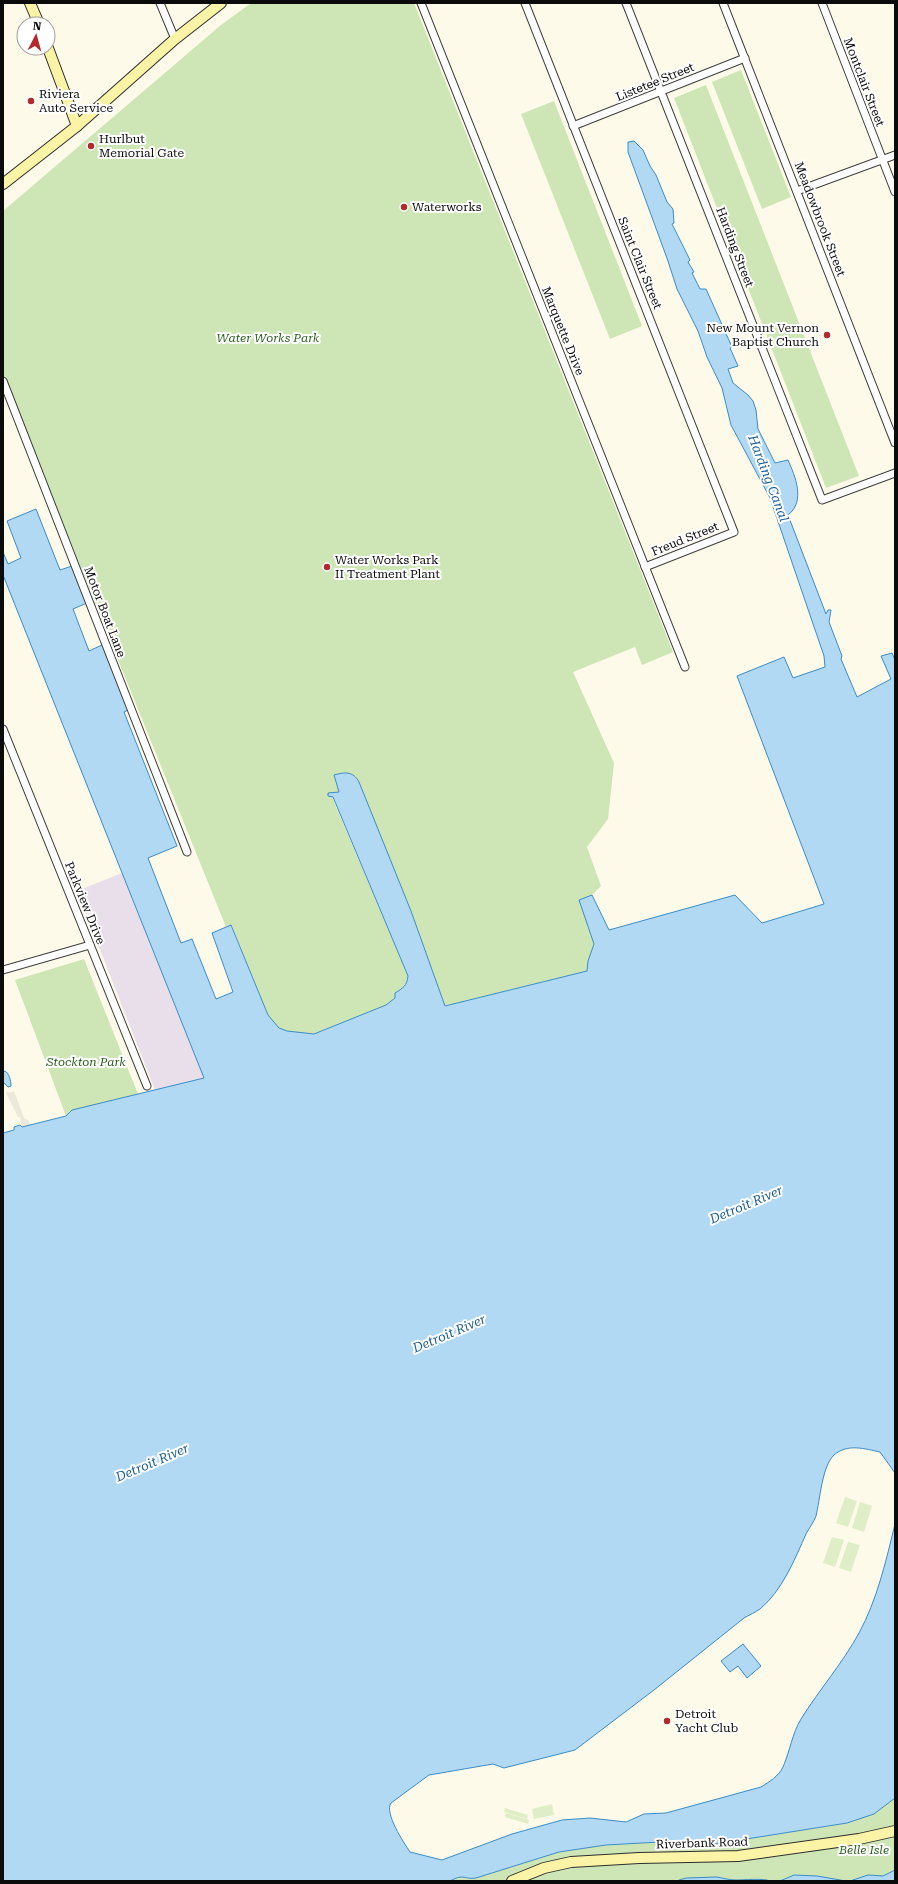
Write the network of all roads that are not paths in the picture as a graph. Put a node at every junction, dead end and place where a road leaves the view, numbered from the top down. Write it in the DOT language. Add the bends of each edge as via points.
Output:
graph roads {
  1 [pos="30,3"];
  2 [pos="160,3"];
  3 [pos="221,3"];
  4 [pos="421,3"];
  5 [pos="525,3"];
  6 [pos="626,3"];
  7 [pos="723,3"];
  8 [pos="822,3"];
  9 [pos="36,16"];
  10 [pos="175,38"];
  11 [pos="51,56"];
  12 [pos="745,58"];
  13 [pos="662,91"];
  14 [pos="77,126"];
  15 [pos="573,126"];
  16 [pos="895,155"];
  17 [pos="883,160"];
  18 [pos="3,184"];
  19 [pos="797,191"];
  20 [pos="895,192"];
  21 [pos="3,381"];
  22 [pos="895,443"];
  23 [pos="895,473"];
  24 [pos="734,532"];
  25 [pos="644,567"];
  26 [pos="685,667"];
  27 [pos="3,729"];
  28 [pos="187,852"];
  29 [pos="90,944"];
  30 [pos="3,970"];
  31 [pos="147,1086"];
  32 [pos="895,1831"];
  33 [pos="512,1881"];
  1 -- 9 [label="street"];
  2 -- 10 [label="street"];
  3 -- 10 [label="street"];
  4 -- 25 [label="street, Marquette Drive"];
  5 -- 15 [label="street, Saint Clair Street"];
  6 -- 13 [label="street, Harding Street"];
  7 -- 12 [label="street, Meadowbrook Street"];
  8 -- 17 [label="street, Montclair Street"];
  10 -- 14 [label="street"];
  11 -- 14 [label="street"];
  12 -- 13 [label="street, Listetee Street"];
  12 -- 19 [label="street, Meadowbrook Street"];
  13 -- 15 [label="street, Listetee Street"];
  13 -- 23 [label="street, Harding Street" via="822,500"];
  14 -- 18 [label="street"];
  15 -- 24 [label="street, Saint Clair Street"];
  16 -- 17 [label="street"];
  17 -- 19 [label="street"];
  17 -- 20 [label="street, Montclair Street"];
  19 -- 22 [label="street, Meadowbrook Street"];
  21 -- 28 [label="street, Motor Boat Lane"];
  24 -- 25 [label="street, Freud Street"];
  25 -- 26 [label="street, Marquette Drive"];
  27 -- 29 [label="street, Parkview Drive"];
  29 -- 30 [label="street"];
  29 -- 31 [label="street, Parkview Drive"];
  32 -- 33 [label="street, Riverbank Road" via="859,1839 738,1856 571,1862 549,1866"];
}
